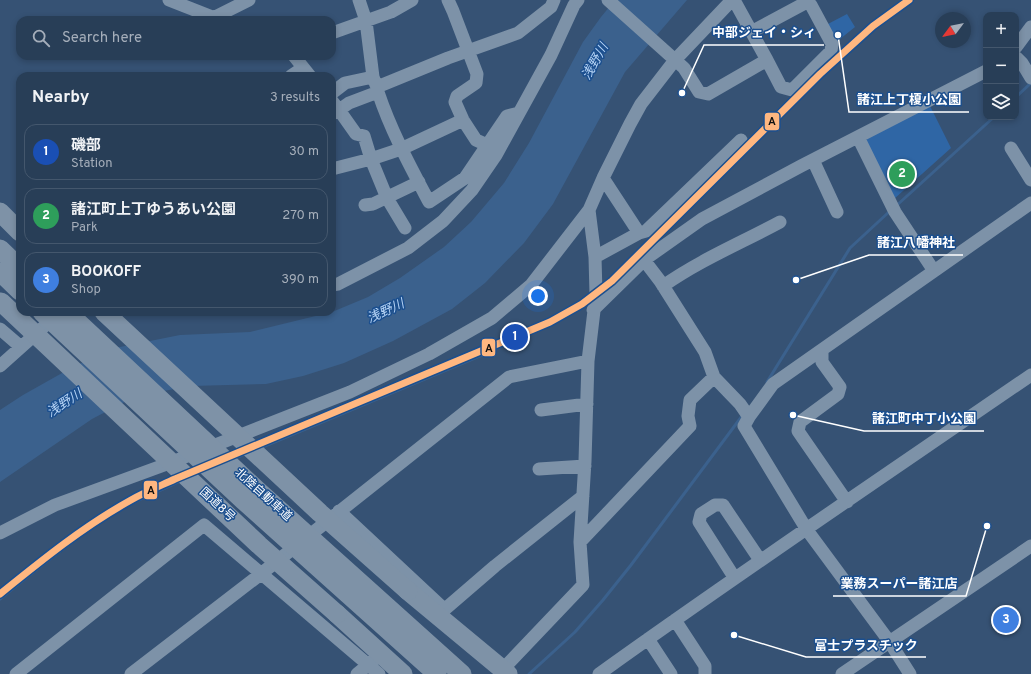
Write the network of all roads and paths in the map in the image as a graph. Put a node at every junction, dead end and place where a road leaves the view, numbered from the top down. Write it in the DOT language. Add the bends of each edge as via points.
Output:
graph roads {
  1 [pos="168,0"];
  2 [pos="249,0"];
  3 [pos="359,0"];
  4 [pos="412,0"];
  5 [pos="448,0"];
  6 [pos="554,0"];
  7 [pos="578,0"];
  8 [pos="608,0"];
  9 [pos="733,0"];
  10 [pos="209,16"];
  11 [pos="222,16"];
  12 [pos="366,21"];
  13 [pos="1031,27"];
  14 [pos="753,31"];
  15 [pos="336,32"];
  16 [pos="1019,43"];
  17 [pos="469,51"];
  18 [pos="297,60"];
  19 [pos="676,60"];
  20 [pos="767,60"];
  21 [pos="1019,60"];
  22 [pos="306,72"];
  23 [pos="983,73"];
  24 [pos="1031,78"];
  25 [pos="376,85"];
  26 [pos="336,90"];
  27 [pos="336,107"];
  28 [pos="336,110"];
  29 [pos="519,112"];
  30 [pos="463,120"];
  31 [pos="858,137"];
  32 [pos="741,140"];
  33 [pos="487,145"];
  34 [pos="1011,148"];
  35 [pos="401,149"];
  36 [pos="371,159"];
  37 [pos="813,160"];
  38 [pos="336,167"];
  39 [pos="603,178"];
  40 [pos="1031,180"];
  41 [pos="422,188"];
  42 [pos="387,198"];
  43 [pos="1031,204"];
  44 [pos="365,205"];
  45 [pos="589,210"];
  46 [pos="0,212"];
  47 [pos="836,212"];
  48 [pos="780,222"];
  49 [pos="16,228"];
  50 [pos="404,228"];
  51 [pos="639,233"];
  52 [pos="0,249"];
  53 [pos="595,257"];
  54 [pos="644,260"];
  55 [pos="16,264"];
  56 [pos="934,271"];
  57 [pos="0,272"];
  58 [pos="336,284"];
  59 [pos="663,286"];
  60 [pos="16,287"];
  61 [pos="0,301"];
  62 [pos="594,310"];
  63 [pos="46,316"];
  64 [pos="56,316"];
  65 [pos="71,316"];
  66 [pos="108,316"];
  67 [pos="0,329"];
  68 [pos="21,347"];
  69 [pos="822,351"];
  70 [pos="588,361"];
  71 [pos="0,366"];
  72 [pos="1031,374"];
  73 [pos="714,377"];
  74 [pos="586,404"];
  75 [pos="541,410"];
  76 [pos="749,416"];
  77 [pos="585,466"];
  78 [pos="539,470"];
  79 [pos="583,496"];
  80 [pos="847,502"];
  81 [pos="339,511"];
  82 [pos="807,530"];
  83 [pos="0,533"];
  84 [pos="580,542"];
  85 [pos="1031,546"];
  86 [pos="760,560"];
  87 [pos="262,573"];
  88 [pos="734,578"];
  89 [pos="441,612"];
  90 [pos="675,620"];
  91 [pos="648,639"];
  92 [pos="889,641"];
  93 [pos="375,660"];
  94 [pos="499,671"];
  95 [pos="16,674"];
  96 [pos="131,674"];
  97 [pos="357,674"];
  98 [pos="379,674"];
  99 [pos="403,674"];
  100 [pos="437,674"];
  101 [pos="462,674"];
  102 [pos="600,674"];
  103 [pos="671,674"];
  104 [pos="705,674"];
  105 [pos="842,674"];
  106 [pos="910,674"];
  1 -- 10 [label="street"];
  2 -- 11 [label="street"];
  3 -- 12 [label="street"];
  4 -- 12 [label="street" via="391,12"];
  5 -- 17 [label="street"];
  6 -- 17 [label="street" via="551,7 518,34"];
  7 -- 29 [label="street"];
  8 -- 19 [label="street"];
  9 -- 14 [label="street"];
  9 -- 19 [label="street"];
  12 -- 15 [label="street"];
  12 -- 25 [label="street"];
  13 -- 16 [label="street"];
  14 -- 20 [label="street"];
  14 -- 20 [label="street" via="807,2 832,44 831,51 792,90 781,87"];
  17 -- 25 [label="street"];
  17 -- 30 [label="street" via="477,74 476,83 457,96 455,102"];
  18 -- 22 [label="street"];
  19 -- 20 [label="street" via="699,92 708,94"];
  19 -- 39 [label="street" via="641,104"];
  21 -- 24 [label="street"];
  23 -- 31 [label="street"];
  25 -- 26 [label="street" via="345,83"];
  25 -- 27 [label="street" via="349,103"];
  25 -- 35 [label="street" via="386,117"];
  28 -- 36 [label="street" via="356,134 364,136"];
  29 -- 33 [label="street" via="506,116"];
  29 -- 58 [label="street" via="482,176 443,220 408,248"];
  30 -- 33 [label="street" via="476,140"];
  30 -- 35 [label="street"];
  31 -- 37 [label="street"];
  31 -- 56 [label="street" via="893,208"];
  32 -- 51 [label="street" via="646,231"];
  33 -- 41 [label="street" via="466,178 430,202"];
  34 -- 40 [label="street"];
  35 -- 36 [label="street"];
  35 -- 41 [label="street"];
  36 -- 38 [label="street"];
  36 -- 42 [label="street"];
  37 -- 47 [label="street"];
  37 -- 54 [label="street" via="702,219"];
  39 -- 45 [label="street"];
  39 -- 51 [label="street"];
  41 -- 42 [label="street"];
  42 -- 44 [label="street"];
  42 -- 50 [label="street"];
  43 -- 56 [label="street"];
  45 -- 53 [label="street"];
  45 -- 83 [label="street" via="531,285 492,318 429,354 350,392 56,505"];
  46 -- 49 [label="highway"];
  48 -- 59 [label="street" via="699,263"];
  51 -- 53 [label="street"];
  52 -- 55 [label="highway"];
  53 -- 62 [label="street"];
  54 -- 59 [label="street"];
  54 -- 62 [label="street"];
  56 -- 69 [label="street"];
  57 -- 60 [label="highway"];
  59 -- 73 [label="street" via="705,352"];
  61 -- 93 [label="highway, 国道8号, bridge" via="259,545 337,614"];
  62 -- 70 [label="street"];
  63 -- 100 [label="highway, 北陸自動車道, bridge" via="244,501"];
  64 -- 68 [label="street"];
  65 -- 101 [label="highway, 北陸自動車道, bridge" via="256,489"];
  66 -- 89 [label="highway, bridge" via="320,513 408,591"];
  67 -- 68 [label="street"];
  68 -- 71 [label="street"];
  69 -- 76 [label="street" via="773,384"];
  69 -- 80 [label="street" via="822,362 840,387 838,394 800,422 798,431"];
  70 -- 74 [label="street"];
  70 -- 81 [label="street" via="509,377"];
  72 -- 80 [label="street"];
  73 -- 76 [label="street"];
  73 -- 84 [label="street" via="690,400 690,426"];
  74 -- 75 [label="street"];
  74 -- 77 [label="street"];
  76 -- 82 [label="street" via="744,426"];
  77 -- 78 [label="street"];
  77 -- 79 [label="street"];
  79 -- 84 [label="street"];
  79 -- 89 [label="street"];
  80 -- 82 [label="street"];
  81 -- 87 [label="street"];
  81 -- 89 [label="street"];
  82 -- 86 [label="street"];
  82 -- 92 [label="street"];
  84 -- 94 [label="street" via="583,585"];
  85 -- 92 [label="street"];
  86 -- 88 [label="street"];
  86 -- 88 [label="street" via="723,505 715,505 701,514 699,522"];
  87 -- 93 [label="street"];
  87 -- 95 [label="street" via="204,525"];
  87 -- 96 [label="street"];
  88 -- 90 [label="street"];
  89 -- 94 [label="highway"];
  90 -- 91 [label="street"];
  90 -- 104 [label="street" via="705,666"];
  91 -- 102 [label="street"];
  91 -- 103 [label="street"];
  92 -- 105 [label="street"];
  92 -- 106 [label="street"];
  93 -- 97 [label="street"];
  93 -- 98 [label="street"];
  93 -- 99 [label="highway, 国道8号"];
}
